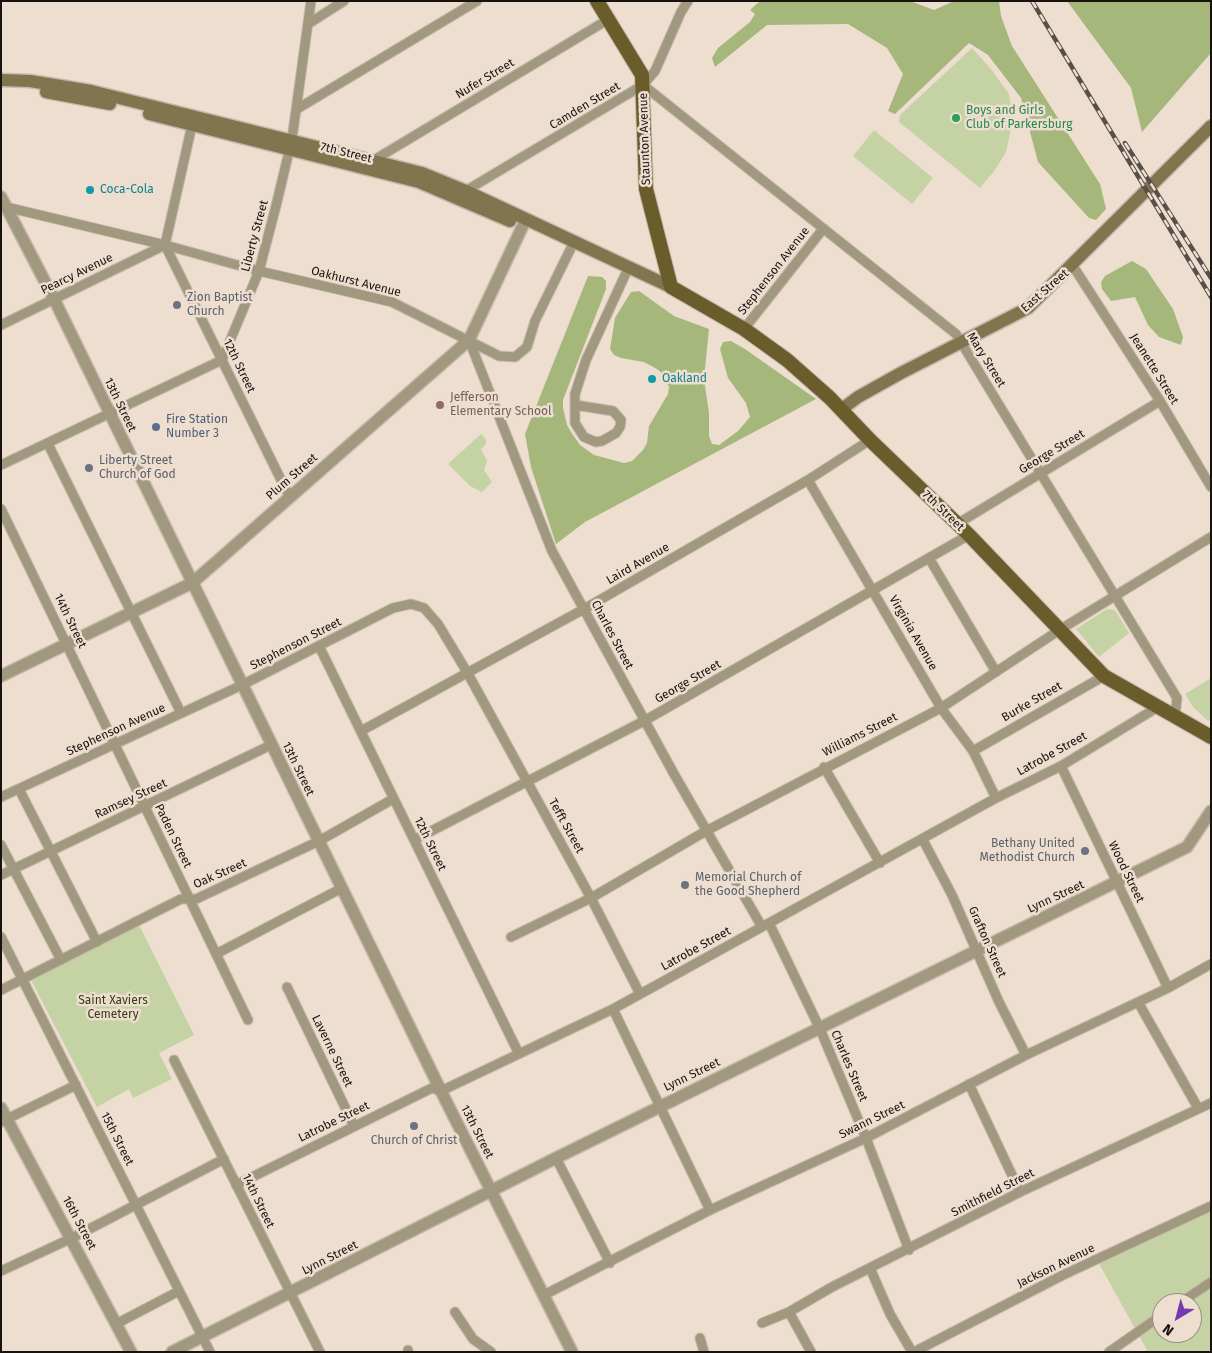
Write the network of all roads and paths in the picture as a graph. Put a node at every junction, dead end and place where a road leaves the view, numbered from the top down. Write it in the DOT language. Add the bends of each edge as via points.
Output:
graph roads {
  1 [pos="311,1"];
  2 [pos="344,1"];
  3 [pos="477,1"];
  4 [pos="597,1"];
  5 [pos="688,1"];
  6 [pos="608,19"];
  7 [pos="308,24"];
  8 [pos="1,80"];
  9 [pos="643,85"];
  10 [pos="1,88"];
  11 [pos="297,109"];
  12 [pos="192,125"];
  13 [pos="1211,126"];
  14 [pos="291,145"];
  15 [pos="374,160"];
  16 [pos="461,194"];
  17 [pos="4,202"];
  18 [pos="525,223"];
  19 [pos="823,228"];
  20 [pos="165,245"];
  21 [pos="571,248"];
  22 [pos="1073,266"];
  23 [pos="260,272"];
  24 [pos="626,273"];
  25 [pos="671,287"];
  26 [pos="54,299"];
  27 [pos="1,325"];
  28 [pos="744,329"];
  29 [pos="469,340"];
  30 [pos="962,343"];
  31 [pos="222,360"];
  32 [pos="1160,401"];
  33 [pos="575,405"];
  34 [pos="842,409"];
  35 [pos="109,415"];
  36 [pos="870,440"];
  37 [pos="48,444"];
  38 [pos="1,465"];
  39 [pos="1040,474"];
  40 [pos="808,480"];
  41 [pos="1211,487"];
  42 [pos="290,498"];
  43 [pos="1,509"];
  44 [pos="957,524"];
  45 [pos="969,536"];
  46 [pos="1211,537"];
  47 [pos="930,558"];
  48 [pos="192,583"];
  49 [pos="874,590"];
  50 [pos="1115,596"];
  51 [pos="584,609"];
  52 [pos="130,613"];
  53 [pos="1061,630"];
  54 [pos="68,643"];
  55 [pos="319,646"];
  56 [pos="467,672"];
  57 [pos="996,672"];
  58 [pos="1,676"];
  59 [pos="1104,676"];
  60 [pos="242,685"];
  61 [pos="1158,707"];
  62 [pos="941,708"];
  63 [pos="181,713"];
  64 [pos="1175,717"];
  65 [pos="644,721"];
  66 [pos="361,731"];
  67 [pos="1211,738"];
  68 [pos="115,744"];
  69 [pos="271,745"];
  70 [pos="973,751"];
  71 [pos="1061,766"];
  72 [pos="824,767"];
  73 [pos="528,782"];
  74 [pos="19,789"];
  75 [pos="1,797"];
  76 [pos="996,798"];
  77 [pos="393,799"];
  78 [pos="145,807"];
  79 [pos="1211,811"];
  80 [pos="706,830"];
  81 [pos="414,840"];
  82 [pos="923,840"];
  83 [pos="319,841"];
  84 [pos="1,845"];
  85 [pos="50,851"];
  86 [pos="880,863"];
  87 [pos="14,869"];
  88 [pos="1,875"];
  89 [pos="1117,884"];
  90 [pos="342,888"];
  91 [pos="591,898"];
  92 [pos="190,899"];
  93 [pos="765,925"];
  94 [pos="1,937"];
  95 [pos="510,937"];
  96 [pos="97,942"];
  97 [pos="978,950"];
  98 [pos="216,954"];
  99 [pos="61,960"];
  100 [pos="1211,964"];
  101 [pos="22,978"];
  102 [pos="287,987"];
  103 [pos="1168,988"];
  104 [pos="1,990"];
  105 [pos="640,994"];
  106 [pos="1138,1002"];
  107 [pos="613,1009"];
  108 [pos="248,1020"];
  109 [pos="820,1029"];
  110 [pos="519,1054"];
  111 [pos="1026,1055"];
  112 [pos="174,1060"];
  113 [pos="968,1084"];
  114 [pos="76,1085"];
  115 [pos="442,1091"];
  116 [pos="1211,1102"];
  117 [pos="660,1106"];
  118 [pos="1,1108"];
  119 [pos="1198,1108"];
  120 [pos="4,1120"];
  121 [pos="354,1126"];
  122 [pos="866,1138"];
  123 [pos="556,1158"];
  124 [pos="224,1159"];
  125 [pos="236,1185"];
  126 [pos="491,1190"];
  127 [pos="1020,1192"];
  128 [pos="135,1203"];
  129 [pos="1211,1206"];
  130 [pos="710,1210"];
  131 [pos="72,1238"];
  132 [pos="909,1250"];
  133 [pos="610,1263"];
  134 [pos="870,1268"];
  135 [pos="1,1270"];
  136 [pos="1211,1282"];
  137 [pos="180,1291"];
  138 [pos="1195,1293"];
  139 [pos="289,1294"];
  140 [pos="544,1296"];
  141 [pos="455,1312"];
  142 [pos="789,1312"];
  143 [pos="1152,1322"];
  144 [pos="762,1323"];
  145 [pos="116,1324"];
  146 [pos="203,1337"];
  147 [pos="702,1346"];
  148 [pos="131,1352"];
  149 [pos="172,1352"];
  150 [pos="210,1352"];
  151 [pos="320,1352"];
  152 [pos="491,1352"];
  153 [pos="572,1352"];
  154 [pos="693,1352"];
  155 [pos="811,1352"];
  156 [pos="913,1352"];
  157 [pos="1109,1352"];
  1 -- 7 [label="street, Liberty Street"];
  2 -- 7 [label="street"];
  3 -- 11 [label="street"];
  4 -- 6 [label="main road, Staunton Avenue"];
  5 -- 9 [label="street, Camden Street" via="680,12 655,71"];
  6 -- 9 [label="main road, Staunton Avenue" via="642,75"];
  6 -- 15 [label="street, Nufer Street"];
  7 -- 11 [label="street, Liberty Street"];
  8 -- 14 [label="main road, 7th Street" via="91,90"];
  9 -- 16 [label="street, Camden Street"];
  9 -- 19 [label="street, Mary Street"];
  9 -- 25 [label="main road, Staunton Avenue" via="646,189"];
  10 -- 12 [label="main road, 7th Street" via="77,97"];
  11 -- 14 [label="street, Liberty Street"];
  12 -- 14 [label="main road, 7th Street"];
  12 -- 20 [label="street"];
  13 -- 22 [label="main road, East Street"];
  14 -- 15 [label="main road, 7th Street"];
  14 -- 16 [label="main road, 7th Street"];
  14 -- 23 [label="street, Liberty Street"];
  15 -- 16 [label="main road, 7th Street" via="422,173"];
  16 -- 18 [label="main road, 7th Street"];
  17 -- 20 [label="street"];
  17 -- 26 [label="street, 13th Street"];
  18 -- 21 [label="main road, 7th Street"];
  18 -- 25 [label="main road, 7th Street"];
  18 -- 29 [label="street, Plum Street"];
  19 -- 28 [label="street, Stephenson Avenue"];
  19 -- 30 [label="street, Mary Street" via="956,334"];
  20 -- 23 [label="street, Oakhurst Avenue"];
  20 -- 26 [label="street, Pearcy Avenue"];
  20 -- 31 [label="street, 12th Street"];
  21 -- 24 [label="main road, 7th Street"];
  21 -- 29 [label="street, Oakhurst Avenue" via="535,321 526,347 515,357 499,356"];
  22 -- 30 [label="main road, East Street" via="1028,308"];
  22 -- 32 [label="street, Jeanette Street"];
  23 -- 29 [label="street, Oakhurst Avenue" via="392,302"];
  23 -- 31 [label="street, Liberty Street"];
  24 -- 25 [label="main road, 7th Street" via="645,282"];
  24 -- 33 [label="street" via="586,360 575,394"];
  25 -- 28 [label="main road, 7th Street"];
  26 -- 27 [label="street, Pearcy Avenue"];
  26 -- 35 [label="street, 13th Street"];
  28 -- 34 [label="main road, 7th Street" via="787,360"];
  29 -- 42 [label="street, Plum Street"];
  29 -- 51 [label="street, Charles Street" via="552,551"];
  30 -- 34 [label="main road, East Street" via="901,373"];
  30 -- 39 [label="street, Mary Street"];
  31 -- 35 [label="street"];
  31 -- 42 [label="street, 12th Street"];
  32 -- 39 [label="street, George Street"];
  32 -- 41 [label="street, Jeanette Street"];
  33 -- 33 [label="street" via="575,423 584,437 596,442 616,433 620,427 621,420 614,411"];
  34 -- 36 [label="main road, 7th Street"];
  35 -- 37 [label="street"];
  35 -- 48 [label="street, 13th Street"];
  36 -- 40 [label="street, Laird Avenue"];
  36 -- 44 [label="main road, 7th Street"];
  37 -- 38 [label="street"];
  37 -- 52 [label="street"];
  39 -- 44 [label="street, George Street"];
  39 -- 50 [label="street, Mary Street"];
  40 -- 49 [label="street, Virginia Avenue"];
  40 -- 51 [label="street, Laird Avenue"];
  42 -- 48 [label="street, Plum Street"];
  43 -- 54 [label="street, 14th Street"];
  44 -- 45 [label="main road, 7th Street"];
  45 -- 47 [label="street, George Street"];
  45 -- 53 [label="main road, 7th Street"];
  46 -- 50 [label="street, Williams Street"];
  47 -- 49 [label="street, George Street"];
  47 -- 57 [label="street"];
  48 -- 52 [label="street, Plum Street"];
  48 -- 60 [label="street, 13th Street"];
  49 -- 62 [label="street, Virginia Avenue"];
  49 -- 65 [label="street, George Street"];
  50 -- 53 [label="street, Williams Street"];
  50 -- 64 [label="street, Mary Street" via="1176,698"];
  51 -- 56 [label="street, Laird Avenue"];
  51 -- 65 [label="street, Charles Street"];
  52 -- 54 [label="street, Plum Street"];
  52 -- 63 [label="street"];
  53 -- 57 [label="street, Williams Street"];
  53 -- 59 [label="main road, 7th Street"];
  54 -- 58 [label="street, Plum Street"];
  54 -- 68 [label="street, 14th Street"];
  55 -- 56 [label="street, Stephenson Street" via="393,608 411,604 424,608 438,624"];
  55 -- 60 [label="street, Stephenson Street"];
  55 -- 66 [label="street, 12th Street"];
  56 -- 66 [label="street, Laird Avenue"];
  56 -- 73 [label="street, Tefft Street"];
  57 -- 62 [label="street, Williams Street"];
  59 -- 61 [label="main road, 7th Street"];
  59 -- 70 [label="street, Burke Street"];
  60 -- 63 [label="street, Stephenson Avenue"];
  60 -- 69 [label="street, 13th Street"];
  61 -- 64 [label="main road, 7th Street"];
  61 -- 71 [label="street, Latrobe Street"];
  62 -- 70 [label="street, Virginia Avenue"];
  62 -- 72 [label="street, Williams Street"];
  63 -- 68 [label="street, Stephenson Avenue"];
  64 -- 67 [label="main road, 7th Street"];
  65 -- 73 [label="street, George Street"];
  65 -- 80 [label="street, Charles Street"];
  66 -- 77 [label="street, 12th Street"];
  68 -- 74 [label="street, Stephenson Avenue"];
  68 -- 78 [label="street, Paden Street"];
  69 -- 78 [label="street, Ramsey Street"];
  69 -- 83 [label="street, 13th Street"];
  70 -- 76 [label="street, Virginia Avenue"];
  71 -- 76 [label="street, Latrobe Street"];
  71 -- 89 [label="street, Wood Street"];
  72 -- 80 [label="street, Williams Street"];
  72 -- 86 [label="street"];
  73 -- 81 [label="street, George Street"];
  73 -- 91 [label="street, Tefft Street"];
  74 -- 75 [label="street, Stephenson Avenue"];
  74 -- 85 [label="street"];
  76 -- 82 [label="street, Latrobe Street"];
  77 -- 81 [label="street, 12th Street"];
  77 -- 83 [label="street, Oak Street"];
  78 -- 85 [label="street, Ramsey Street"];
  78 -- 92 [label="street, Paden Street"];
  79 -- 89 [label="street, Lynn Street" via="1187,847"];
  80 -- 91 [label="street, Williams Street"];
  80 -- 93 [label="street, Charles Street"];
  81 -- 110 [label="street, 12th Street"];
  82 -- 86 [label="street, Latrobe Street"];
  82 -- 97 [label="street, Grafton Street"];
  83 -- 90 [label="street, 13th Street"];
  83 -- 92 [label="street, Oak Street"];
  84 -- 87 [label="street"];
  85 -- 87 [label="street, Ramsey Street"];
  85 -- 96 [label="street"];
  86 -- 93 [label="street, Latrobe Street"];
  87 -- 88 [label="street, Ramsey Street"];
  87 -- 99 [label="street"];
  89 -- 97 [label="street, Lynn Street"];
  89 -- 103 [label="street, Wood Street"];
  90 -- 98 [label="street"];
  90 -- 115 [label="street, 13th Street"];
  91 -- 95 [label="street, Williams Street"];
  91 -- 105 [label="street, Tefft Street"];
  92 -- 96 [label="street, Oak Street" via="181,899"];
  92 -- 98 [label="street, Paden Street"];
  93 -- 105 [label="street, Latrobe Street"];
  93 -- 109 [label="street, Charles Street"];
  94 -- 101 [label="street, 15th Street"];
  96 -- 99 [label="street, Oak Street"];
  97 -- 109 [label="street, Lynn Street"];
  97 -- 111 [label="street, Grafton Street" via="999,1002"];
  98 -- 108 [label="street, Paden Street"];
  99 -- 101 [label="street, Oak Street"];
  100 -- 103 [label="street, Swann Street"];
  101 -- 104 [label="street, Oak Street"];
  101 -- 114 [label="street, 15th Street"];
  102 -- 121 [label="street, Laverne Street"];
  103 -- 106 [label="street, Swann Street"];
  105 -- 107 [label="street, Latrobe Street"];
  106 -- 111 [label="street, Swann Street"];
  106 -- 119 [label="street"];
  107 -- 110 [label="street, Latrobe Street"];
  107 -- 117 [label="street"];
  109 -- 117 [label="street, Lynn Street"];
  109 -- 122 [label="street, Charles Street"];
  110 -- 115 [label="street, Latrobe Street"];
  111 -- 113 [label="street, Swann Street"];
  112 -- 124 [label="street, 14th Street"];
  113 -- 122 [label="street, Swann Street"];
  113 -- 127 [label="street"];
  114 -- 120 [label="street"];
  114 -- 128 [label="street, 15th Street"];
  115 -- 121 [label="street, Latrobe Street" via="432,1088"];
  115 -- 126 [label="street, 13th Street"];
  116 -- 119 [label="street, Smithfield Street"];
  117 -- 123 [label="street, Lynn Street"];
  117 -- 130 [label="street"];
  118 -- 120 [label="street, 16th Street"];
  119 -- 127 [label="street, Smithfield Street"];
  120 -- 131 [label="street, 16th Street"];
  121 -- 125 [label="street, Latrobe Street"];
  122 -- 130 [label="street, Swann Street"];
  122 -- 132 [label="street, Charles Street"];
  123 -- 126 [label="street, Lynn Street"];
  123 -- 133 [label="street"];
  124 -- 125 [label="street, 14th Street"];
  124 -- 128 [label="street"];
  125 -- 139 [label="street, 14th Street"];
  126 -- 139 [label="street, Lynn Street"];
  126 -- 140 [label="street, 13th Street"];
  127 -- 132 [label="street, Smithfield Street"];
  128 -- 131 [label="street"];
  128 -- 137 [label="street, 15th Street"];
  129 -- 156 [label="street, Jackson Avenue" via="1063,1275"];
  130 -- 133 [label="street, Swann Street"];
  131 -- 135 [label="street"];
  131 -- 145 [label="street, 16th Street"];
  132 -- 134 [label="street, Smithfield Street"];
  133 -- 140 [label="street, Swann Street"];
  134 -- 142 [label="street, Smithfield Street"];
  134 -- 156 [label="street" via="890,1314"];
  136 -- 138 [label="street"];
  137 -- 145 [label="street"];
  137 -- 146 [label="street, 15th Street"];
  139 -- 146 [label="street, Lynn Street"];
  139 -- 151 [label="street, 14th Street"];
  140 -- 153 [label="street, 13th Street"];
  141 -- 152 [label="street" via="473,1339"];
  142 -- 144 [label="street, Smithfield Street"];
  142 -- 155 [label="street"];
  143 -- 157 [label="street"];
  145 -- 148 [label="street, 16th Street"];
  146 -- 149 [label="street, Lynn Street"];
  146 -- 150 [label="street, 15th Street"];
  147 -- 154 [label="street"];
}
